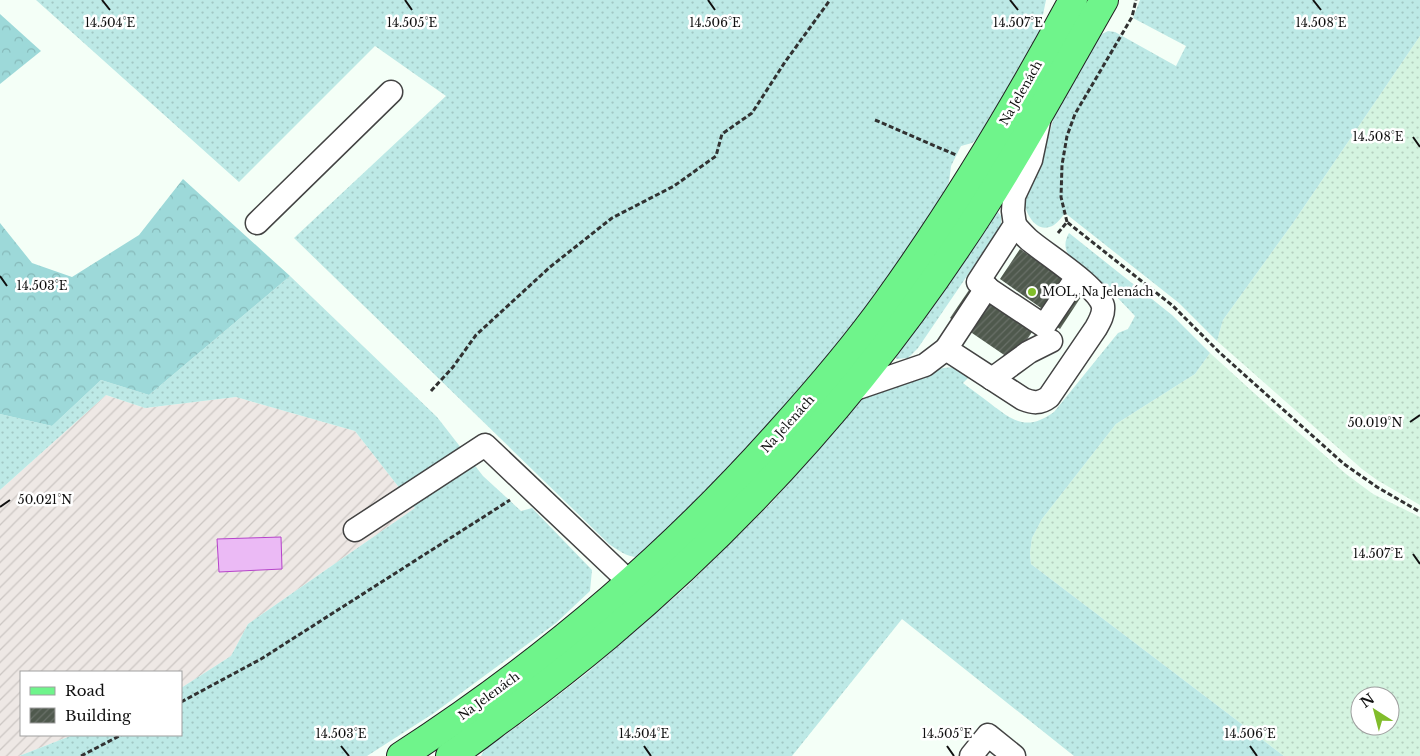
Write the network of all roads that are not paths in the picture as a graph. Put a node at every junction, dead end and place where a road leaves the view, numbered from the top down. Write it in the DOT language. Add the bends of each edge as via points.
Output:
graph roads {
  1 [pos="1073,0"];
  2 [pos="1104,0"];
  3 [pos="391,92"];
  4 [pos="1041,112"];
  5 [pos="257,223"];
  6 [pos="1015,225"];
  7 [pos="1077,277"];
  8 [pos="987,287"];
  9 [pos="1051,341"];
  10 [pos="946,348"];
  11 [pos="992,379"];
  12 [pos="852,390"];
  13 [pos="355,530"];
  14 [pos="640,592"];
  15 [pos="450,724"];
  16 [pos="459,754"];
  17 [pos="401,756"];
  18 [pos="971,756"];
  19 [pos="1014,756"];
  1 -- 14 [label="main road, Na Jelenách" via="1006,120 887,302 818,390 745,472 678,539"];
  2 -- 4 [label="main road, Na Jelenách"];
  3 -- 5 [label="lane"];
  4 -- 6 [label="lane" via="1031,160 1014,196 1012,211"];
  4 -- 12 [label="main road, Na Jelenách" via="959,244"];
  6 -- 7 [label="lane"];
  6 -- 8 [label="lane" via="978,282"];
  7 -- 8 [label="lane" via="1044,326"];
  7 -- 11 [label="lane" via="1098,297 1102,315 1049,397 1037,403 1031,402"];
  8 -- 10 [label="lane"];
  9 -- 11 [label="lane" via="1029,352"];
  10 -- 11 [label="lane"];
  10 -- 12 [label="lane" via="925,365"];
  12 -- 14 [label="main road, Na Jelenách" via="717,538"];
  13 -- 14 [label="lane" via="485,445"];
  14 -- 15 [label="main road, Na Jelenách" via="554,648"];
  14 -- 16 [label="main road, Na Jelenách" via="574,664"];
  15 -- 16 [label="lane"];
  15 -- 17 [label="main road, Na Jelenách"];
  18 -- 19 [label="lane" via="988,735"];
}
